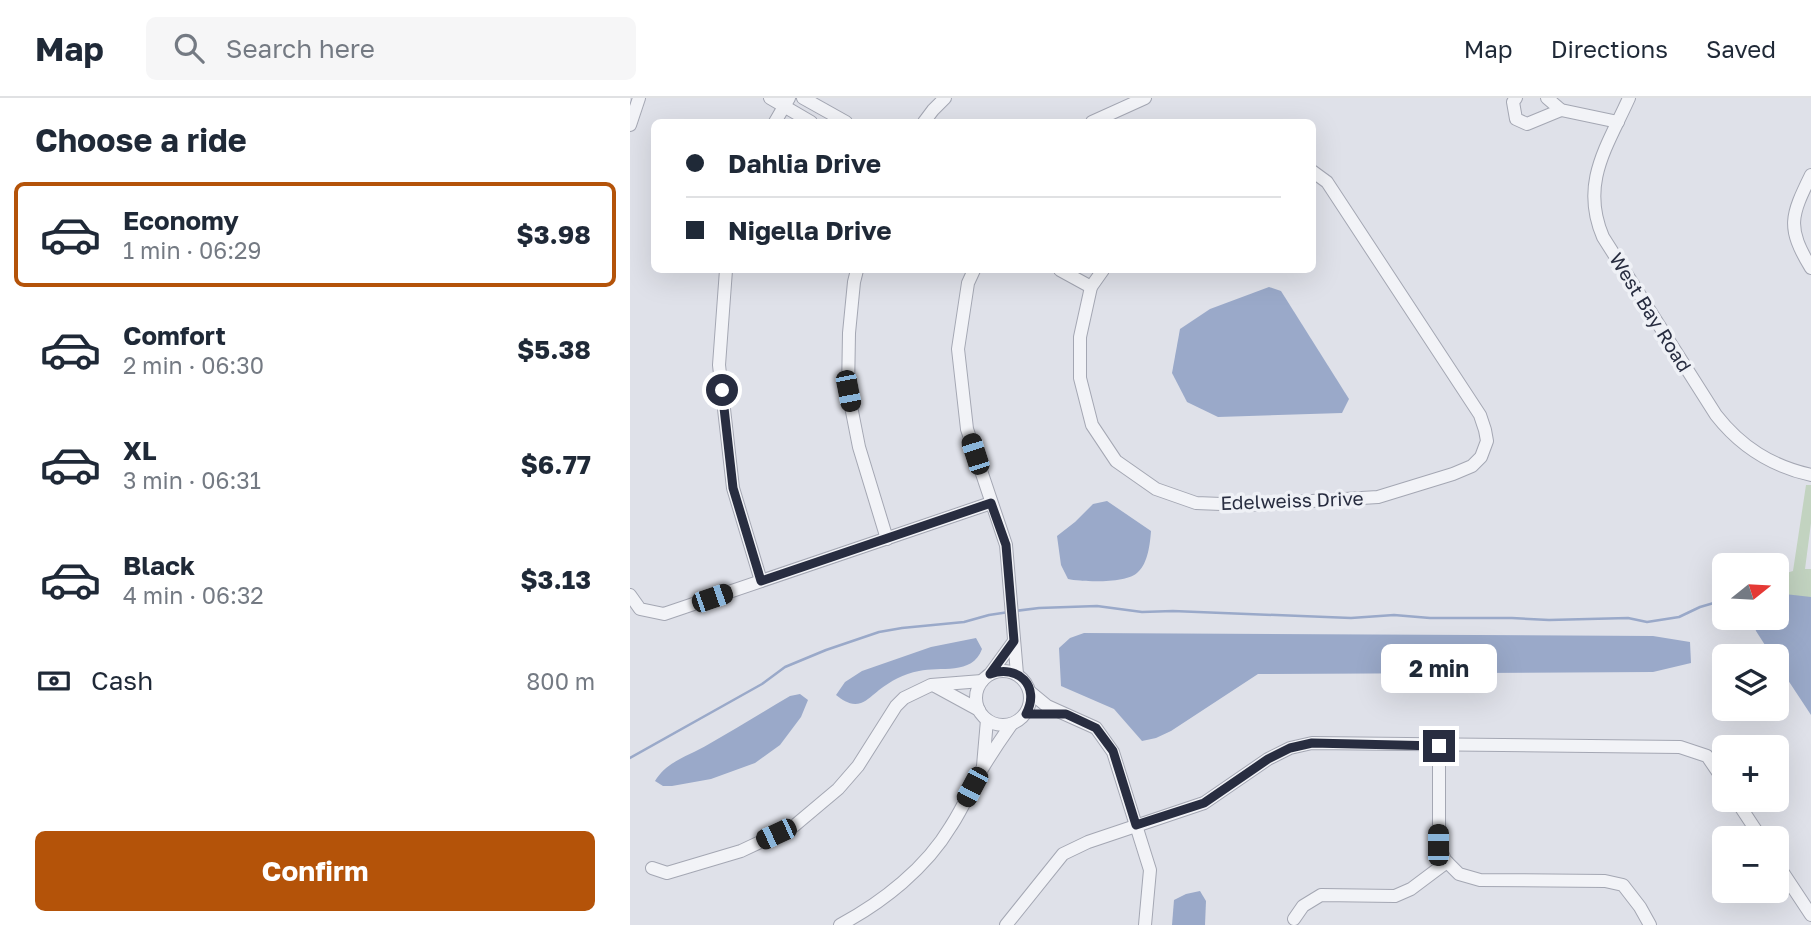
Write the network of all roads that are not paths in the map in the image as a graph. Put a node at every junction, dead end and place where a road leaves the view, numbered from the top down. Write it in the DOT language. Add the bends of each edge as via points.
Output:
graph roads {
  1 [pos="639,98"];
  2 [pos="770,98"];
  3 [pos="803,98"];
  4 [pos="945,98"];
  5 [pos="1145,98"];
  6 [pos="1516,98"];
  7 [pos="1547,98"];
  8 [pos="1629,98"];
  9 [pos="787,102"];
  10 [pos="1561,110"];
  11 [pos="777,119"];
  12 [pos="807,119"];
  13 [pos="840,119"];
  14 [pos="926,119"];
  15 [pos="1099,119"];
  16 [pos="1618,122"];
  17 [pos="630,125"];
  18 [pos="1316,173"];
  19 [pos="1811,175"];
  20 [pos="1811,268"];
  21 [pos="726,273"];
  22 [pos="856,273"];
  23 [pos="973,273"];
  24 [pos="1074,273"];
  25 [pos="1098,278"];
  26 [pos="1811,475"];
  27 [pos="991,503"];
  28 [pos="887,539"];
  29 [pos="761,581"];
  30 [pos="630,594"];
  31 [pos="1014,641"];
  32 [pos="1017,674"];
  33 [pos="986,677"];
  34 [pos="931,685"];
  35 [pos="1030,692"];
  36 [pos="1026,714"];
  37 [pos="1066,714"];
  38 [pos="983,715"];
  39 [pos="1011,724"];
  40 [pos="1439,746"];
  41 [pos="1712,763"];
  42 [pos="983,767"];
  43 [pos="1136,825"];
  44 [pos="1447,862"];
  45 [pos="652,867"];
  46 [pos="1789,882"];
  47 [pos="1811,915"];
  48 [pos="1294,919"];
  49 [pos="841,925"];
  50 [pos="1006,925"];
  51 [pos="1145,925"];
  52 [pos="1650,925"];
  1 -- 17 [label="street"];
  2 -- 9 [label="street"];
  3 -- 13 [label="street"];
  4 -- 14 [label="street"];
  5 -- 15 [label="street"];
  6 -- 10 [label="street" via="1516,119 1527,124"];
  7 -- 10 [label="street"];
  8 -- 16 [label="street, West Bay Road"];
  9 -- 11 [label="street"];
  9 -- 12 [label="street"];
  10 -- 16 [label="street"];
  16 -- 26 [label="street, West Bay Road" via="1594,186 1594,208 1603,237 1724,425 1763,458"];
  18 -- 25 [label="street, Edelweiss Drive" via="1327,182 1480,415 1487,442 1472,466 1378,497 1247,505 1196,503 1156,489 1116,461 1092,425 1080,378 1080,337"];
  19 -- 20 [label="street" via="1794,223 1797,244"];
  21 -- 29 [label="street" via="719,365 731,474"];
  22 -- 28 [label="street" via="848,391 859,447"];
  23 -- 27 [label="street" via="958,349 967,429"];
  24 -- 25 [label="street"];
  27 -- 28 [label="street"];
  27 -- 31 [label="street" via="1006,545"];
  28 -- 29 [label="street"];
  29 -- 30 [label="street" via="664,614 640,609"];
  31 -- 32 [label="street"];
  31 -- 33 [label="street"];
  32 -- 33 [label="street" via="999,671"];
  32 -- 35 [label="street"];
  33 -- 34 [label="street"];
  33 -- 38 [label="street" via="976,695"];
  34 -- 38 [label="street"];
  34 -- 45 [label="street" via="896,706 858,766 794,826 741,851 667,873"];
  35 -- 36 [label="street"];
  35 -- 37 [label="street"];
  36 -- 37 [label="street"];
  36 -- 39 [label="street"];
  37 -- 43 [label="street" via="1096,728 1113,751"];
  38 -- 39 [label="street" via="994,724"];
  38 -- 42 [label="street"];
  39 -- 42 [label="street"];
  40 -- 41 [label="street" via="1680,747 1707,756"];
  40 -- 43 [label="street" via="1312,743 1290,748 1204,803"];
  40 -- 44 [label="street" via="1438,845"];
  42 -- 49 [label="street" via="951,828 919,867"];
  43 -- 50 [label="street" via="1063,854"];
  43 -- 51 [label="street" via="1150,870"];
  44 -- 48 [label="street" via="1395,896 1321,895 1303,906"];
  44 -- 52 [label="street" via="1459,874 1479,880 1605,881 1623,886"];
  46 -- 47 [label="street"];
}
